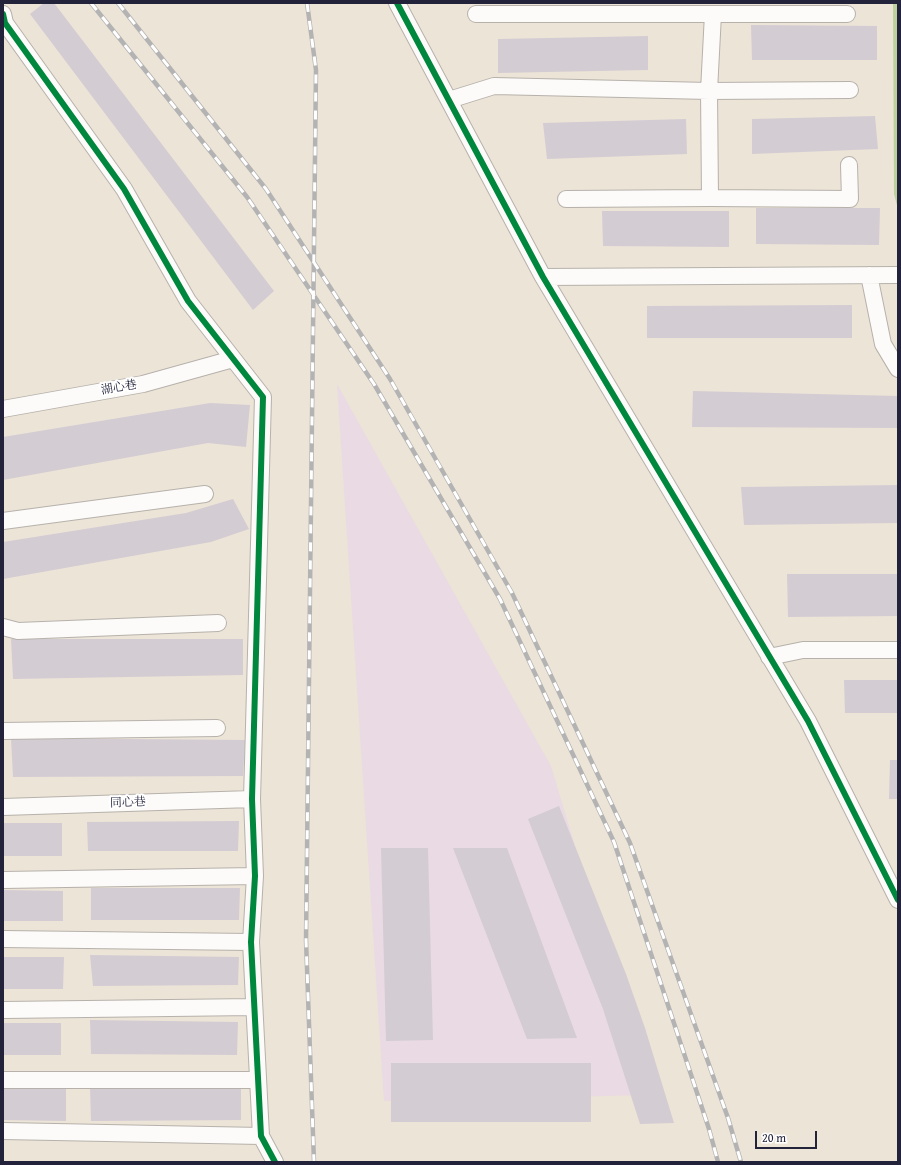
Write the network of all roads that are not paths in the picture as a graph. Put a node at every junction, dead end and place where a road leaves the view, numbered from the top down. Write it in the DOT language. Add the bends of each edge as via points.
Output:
graph roads {
  1 [pos="397,3"];
  2 [pos="3,14"];
  3 [pos="476,14"];
  4 [pos="713,14"];
  5 [pos="847,14"];
  6 [pos="850,90"];
  7 [pos="709,91"];
  8 [pos="449,100"];
  9 [pos="849,165"];
  10 [pos="710,198"];
  11 [pos="566,199"];
  12 [pos="869,275"];
  13 [pos="898,275"];
  14 [pos="543,277"];
  15 [pos="233,359"];
  16 [pos="898,369"];
  17 [pos="3,409"];
  18 [pos="205,494"];
  19 [pos="3,521"];
  20 [pos="218,623"];
  21 [pos="3,627"];
  22 [pos="898,650"];
  23 [pos="769,657"];
  24 [pos="217,728"];
  25 [pos="3,731"];
  26 [pos="252,799"];
  27 [pos="3,807"];
  28 [pos="255,876"];
  29 [pos="3,880"];
  30 [pos="898,900"];
  31 [pos="3,939"];
  32 [pos="250,942"];
  33 [pos="254,1007"];
  34 [pos="3,1010"];
  35 [pos="3,1080"];
  36 [pos="258,1080"];
  37 [pos="3,1131"];
  38 [pos="261,1136"];
  39 [pos="275,1162"];
  1 -- 8 [label="street"];
  2 -- 15 [label="street" via="5,23 124,189 188,302"];
  3 -- 4 [label="street"];
  4 -- 5 [label="street"];
  4 -- 7 [label="street"];
  6 -- 7 [label="street"];
  7 -- 8 [label="street" via="494,86"];
  7 -- 10 [label="street"];
  8 -- 14 [label="street"];
  9 -- 10 [label="street" via="850,199"];
  10 -- 11 [label="street"];
  12 -- 13 [label="street"];
  12 -- 14 [label="street"];
  12 -- 16 [label="street" via="883,344"];
  14 -- 23 [label="street"];
  15 -- 17 [label="street, 湖心巷" via="143,384"];
  15 -- 26 [label="street" via="263,397"];
  18 -- 19 [label="street"];
  20 -- 21 [label="street" via="18,631"];
  22 -- 23 [label="street" via="803,650"];
  23 -- 30 [label="street" via="808,721"];
  24 -- 25 [label="street"];
  26 -- 27 [label="street, 同心巷"];
  26 -- 28 [label="street"];
  28 -- 29 [label="street"];
  28 -- 32 [label="street"];
  31 -- 32 [label="street"];
  32 -- 33 [label="street"];
  33 -- 34 [label="street"];
  33 -- 36 [label="street"];
  35 -- 36 [label="street"];
  36 -- 38 [label="street"];
  37 -- 38 [label="street"];
  38 -- 39 [label="street"];
}
